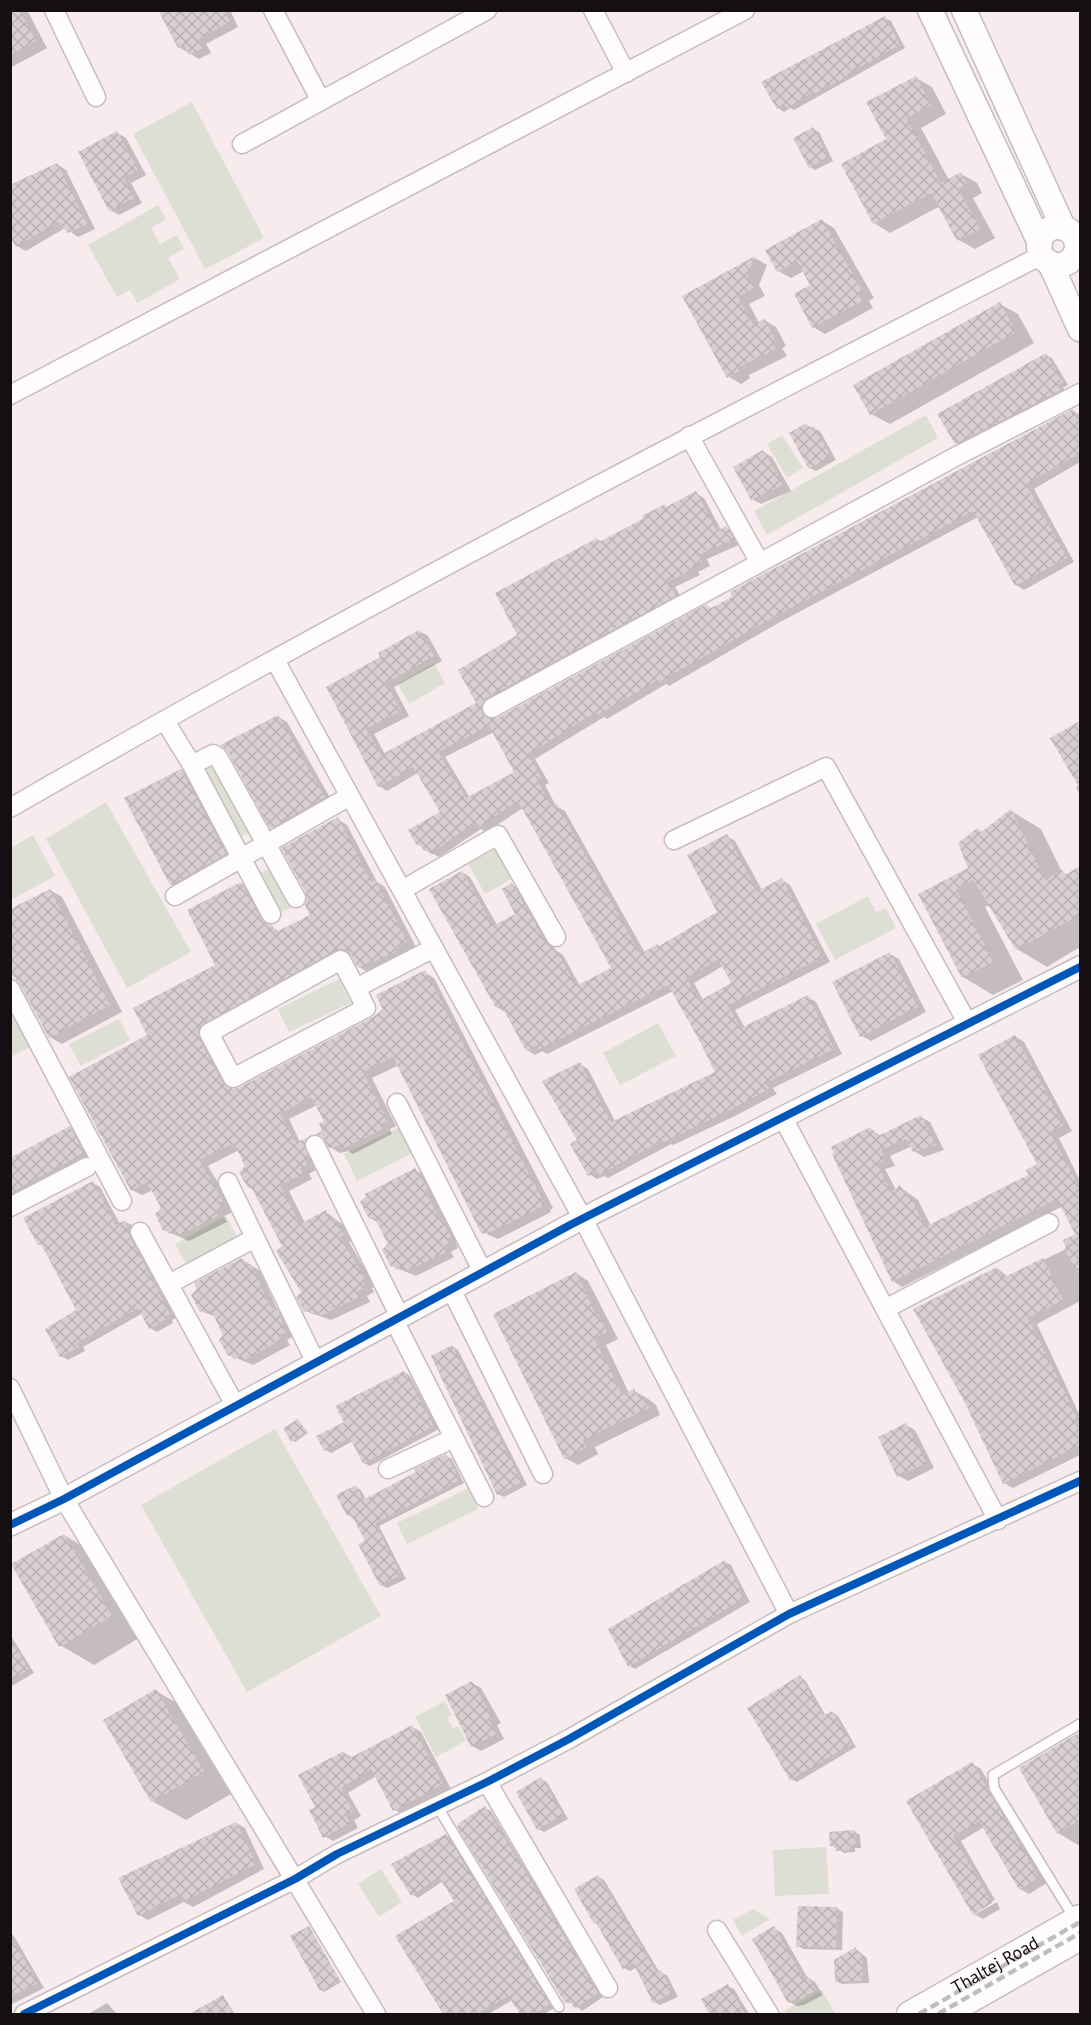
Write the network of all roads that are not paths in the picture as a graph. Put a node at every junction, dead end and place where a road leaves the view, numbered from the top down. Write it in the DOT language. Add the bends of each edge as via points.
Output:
graph roads {
  1 [pos="54,10"];
  2 [pos="273,10"];
  3 [pos="487,10"];
  4 [pos="593,10"];
  5 [pos="745,10"];
  6 [pos="930,10"];
  7 [pos="964,10"];
  8 [pos="626,73"];
  9 [pos="96,97"];
  10 [pos="321,101"];
  11 [pos="242,144"];
  12 [pos="1075,242"];
  13 [pos="1044,253"];
  14 [pos="1080,329"];
  15 [pos="1080,393"];
  16 [pos="10,395"];
  17 [pos="689,436"];
  18 [pos="760,563"];
  19 [pos="275,660"];
  20 [pos="492,708"];
  21 [pos="165,721"];
  22 [pos="192,765"];
  23 [pos="350,796"];
  24 [pos="10,808"];
  25 [pos="674,840"];
  26 [pos="266,845"];
  27 [pos="241,858"];
  28 [pos="402,890"];
  29 [pos="175,896"];
  30 [pos="296,898"];
  31 [pos="271,914"];
  32 [pos="556,937"];
  33 [pos="434,948"];
  34 [pos="1080,967"];
  35 [pos="10,988"];
  36 [pos="356,988"];
  37 [pos="968,1024"];
  38 [pos="397,1103"];
  39 [pos="783,1118"];
  40 [pos="315,1145"];
  41 [pos="87,1167"];
  42 [pos="228,1182"];
  43 [pos="122,1201"];
  44 [pos="10,1207"];
  45 [pos="583,1219"];
  46 [pos="1049,1223"];
  47 [pos="140,1232"];
  48 [pos="255,1238"];
  49 [pos="483,1272"];
  50 [pos="169,1284"];
  51 [pos="451,1290"];
  52 [pos="885,1310"];
  53 [pos="397,1319"];
  54 [pos="316,1363"];
  55 [pos="10,1388"];
  56 [pos="235,1405"];
  57 [pos="454,1438"];
  58 [pos="388,1469"];
  59 [pos="543,1474"];
  60 [pos="1080,1481"];
  61 [pos="484,1497"];
  62 [pos="64,1498"];
  63 [pos="998,1520"];
  64 [pos="10,1525"];
  65 [pos="789,1614"];
  66 [pos="1080,1724"];
  67 [pos="486,1782"];
  68 [pos="437,1806"];
  69 [pos="295,1879"];
  70 [pos="1079,1925"];
  71 [pos="717,1930"];
  72 [pos="608,1988"];
  73 [pos="559,2007"];
  74 [pos="24,2014"];
  75 [pos="376,2014"];
  76 [pos="769,2014"];
  77 [pos="909,2014"];
  78 [pos="946,2014"];
  1 -- 9 [label="street"];
  2 -- 10 [label="street"];
  3 -- 10 [label="street"];
  4 -- 8 [label="street"];
  5 -- 8 [label="street"];
  6 -- 13 [label="main road"];
  7 -- 12 [label="main road"];
  8 -- 16 [label="street"];
  10 -- 11 [label="street"];
  12 -- 13 [label="main road" via="1069,261"];
  12 -- 13 [label="main road" via="1051,228"];
  13 -- 14 [label="main road"];
  13 -- 17 [label="street"];
  15 -- 18 [label="street"];
  17 -- 18 [label="street"];
  17 -- 19 [label="street"];
  18 -- 20 [label="street"];
  19 -- 21 [label="street"];
  19 -- 23 [label="street"];
  21 -- 22 [label="street"];
  21 -- 24 [label="street"];
  22 -- 26 [label="street" via="213,754 218,757"];
  22 -- 27 [label="street"];
  23 -- 26 [label="street"];
  23 -- 28 [label="street"];
  25 -- 37 [label="street" via="826,767"];
  26 -- 27 [label="street"];
  26 -- 30 [label="street"];
  27 -- 29 [label="street"];
  27 -- 31 [label="street"];
  28 -- 32 [label="street" via="498,835"];
  28 -- 33 [label="street"];
  33 -- 36 [label="street"];
  33 -- 45 [label="street"];
  34 -- 37 [label="street"];
  35 -- 43 [label="street"];
  36 -- 36 [label="street" via="366,1008 233,1078 209,1033 341,960"];
  37 -- 39 [label="street"];
  38 -- 49 [label="street"];
  39 -- 45 [label="street"];
  39 -- 52 [label="street"];
  40 -- 53 [label="street"];
  41 -- 44 [label="street"];
  42 -- 48 [label="street"];
  45 -- 49 [label="street"];
  45 -- 65 [label="street"];
  46 -- 52 [label="street"];
  47 -- 50 [label="street"];
  48 -- 50 [label="street"];
  48 -- 54 [label="street"];
  49 -- 51 [label="street"];
  50 -- 56 [label="street"];
  51 -- 53 [label="street"];
  51 -- 59 [label="street"];
  52 -- 63 [label="street"];
  53 -- 54 [label="street"];
  53 -- 57 [label="street"];
  54 -- 56 [label="street"];
  55 -- 62 [label="street"];
  56 -- 62 [label="street"];
  57 -- 58 [label="street"];
  57 -- 61 [label="street"];
  60 -- 63 [label="street"];
  62 -- 64 [label="street"];
  62 -- 69 [label="street"];
  63 -- 65 [label="street"];
  65 -- 67 [label="street"];
  66 -- 70 [label="lane" via="993,1775 994,1788"];
  67 -- 68 [label="street"];
  67 -- 72 [label="street"];
  68 -- 69 [label="street" via="337,1854"];
  68 -- 73 [label="lane"];
  69 -- 74 [label="street"];
  69 -- 75 [label="street"];
  70 -- 77 [label="main road, Thaltej Road"];
  70 -- 78 [label="main road, Thaltej Road"];
  71 -- 76 [label="street"];
}
